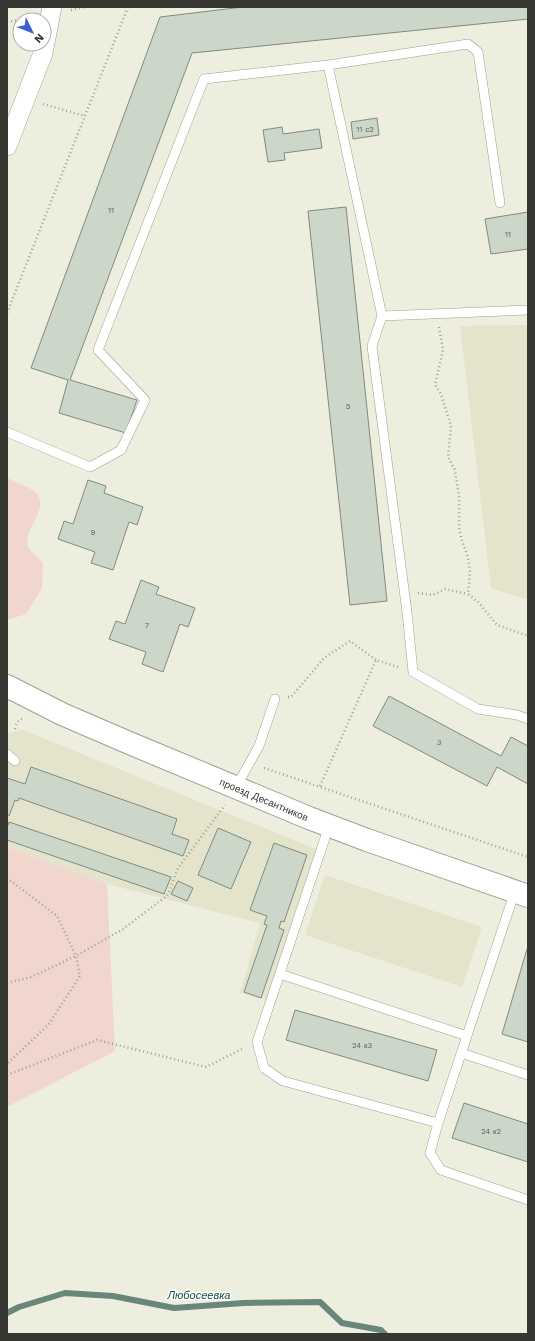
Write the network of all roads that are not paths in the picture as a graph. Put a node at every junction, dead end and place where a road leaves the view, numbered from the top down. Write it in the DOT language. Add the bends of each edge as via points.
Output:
graph roads {
  1 [pos="52,7"];
  2 [pos="328,65"];
  3 [pos="7,146"];
  4 [pos="500,203"];
  5 [pos="528,310"];
  6 [pos="382,316"];
  7 [pos="7,432"];
  8 [pos="7,686"];
  9 [pos="275,699"];
  10 [pos="528,719"];
  11 [pos="7,754"];
  12 [pos="15,761"];
  13 [pos="232,794"];
  14 [pos="329,826"];
  15 [pos="521,894"];
  16 [pos="280,974"];
  17 [pos="467,1036"];
  18 [pos="461,1053"];
  19 [pos="528,1076"];
  20 [pos="438,1123"];
  21 [pos="528,1200"];
  1 -- 3 [label="street" via="43,53"];
  2 -- 4 [label="lane" via="468,44 478,52"];
  2 -- 6 [label="lane"];
  2 -- 7 [label="lane" via="204,78 98,350 145,400 121,450 90,467"];
  5 -- 6 [label="lane"];
  6 -- 10 [label="lane" via="372,346 413,672 478,709"];
  8 -- 13 [label="street, проезд Десантников"];
  9 -- 13 [label="lane" via="259,746"];
  11 -- 12 [label="lane"];
  13 -- 14 [label="street, проезд Десантников"];
  14 -- 15 [label="street, проезд Десантников"];
  14 -- 16 [label="lane"];
  15 -- 17 [label="lane"];
  16 -- 17 [label="lane"];
  16 -- 20 [label="lane" via="257,1042 264,1068 283,1081"];
  17 -- 18 [label="lane"];
  18 -- 19 [label="lane"];
  18 -- 20 [label="lane"];
  20 -- 21 [label="lane" via="430,1153 441,1170"];
}
